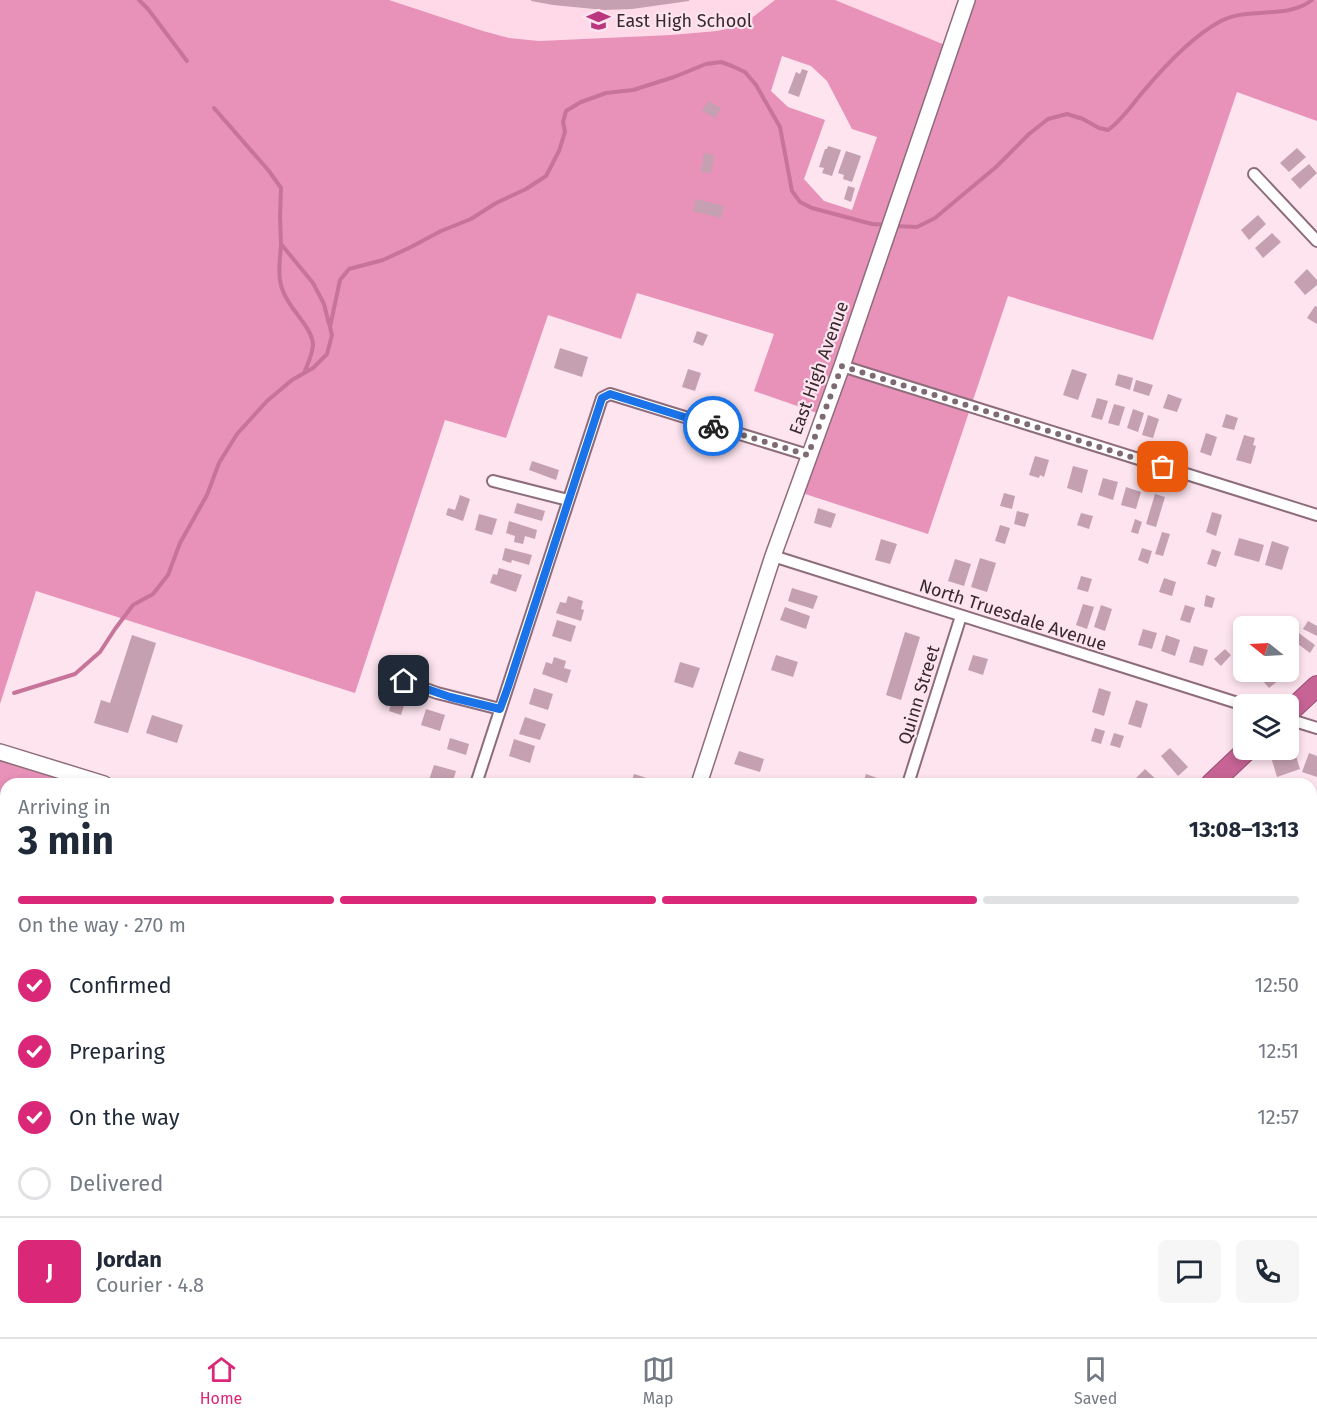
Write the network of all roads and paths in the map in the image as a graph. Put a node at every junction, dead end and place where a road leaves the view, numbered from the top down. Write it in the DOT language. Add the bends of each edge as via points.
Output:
graph roads {
  1 [pos="967,0"];
  2 [pos="1254,174"];
  3 [pos="1317,241"];
  4 [pos="842,366"];
  5 [pos="808,455"];
  6 [pos="493,481"];
  7 [pos="568,500"];
  8 [pos="1317,515"];
  9 [pos="773,556"];
  10 [pos="961,616"];
  11 [pos="404,681"];
  12 [pos="1317,686"];
  13 [pos="1233,702"];
  14 [pos="1299,703"];
  15 [pos="500,709"];
  16 [pos="1299,722"];
  17 [pos="1317,728"];
  18 [pos="0,752"];
  19 [pos="1236,760"];
  20 [pos="84,778"];
  21 [pos="478,778"];
  22 [pos="701,778"];
  23 [pos="910,778"];
  24 [pos="1217,778"];
  1 -- 4 [label="street, East High Avenue"];
  2 -- 3 [label="street"];
  4 -- 5 [label="street, East High Avenue"];
  4 -- 8 [label="street"];
  5 -- 7 [label="street" via="610,394 599,403"];
  5 -- 9 [label="street, East High Avenue"];
  6 -- 7 [label="street"];
  7 -- 15 [label="street"];
  9 -- 10 [label="street, North Truesdale Avenue"];
  9 -- 22 [label="street, East High Avenue"];
  10 -- 13 [label="street, North Truesdale Avenue"];
  10 -- 23 [label="street, Quinn Street"];
  11 -- 15 [label="street"];
  12 -- 14 [label="highway"];
  15 -- 21 [label="street"];
  16 -- 17 [label="street"];
  18 -- 20 [label="street"];
  19 -- 24 [label="highway"];
}
